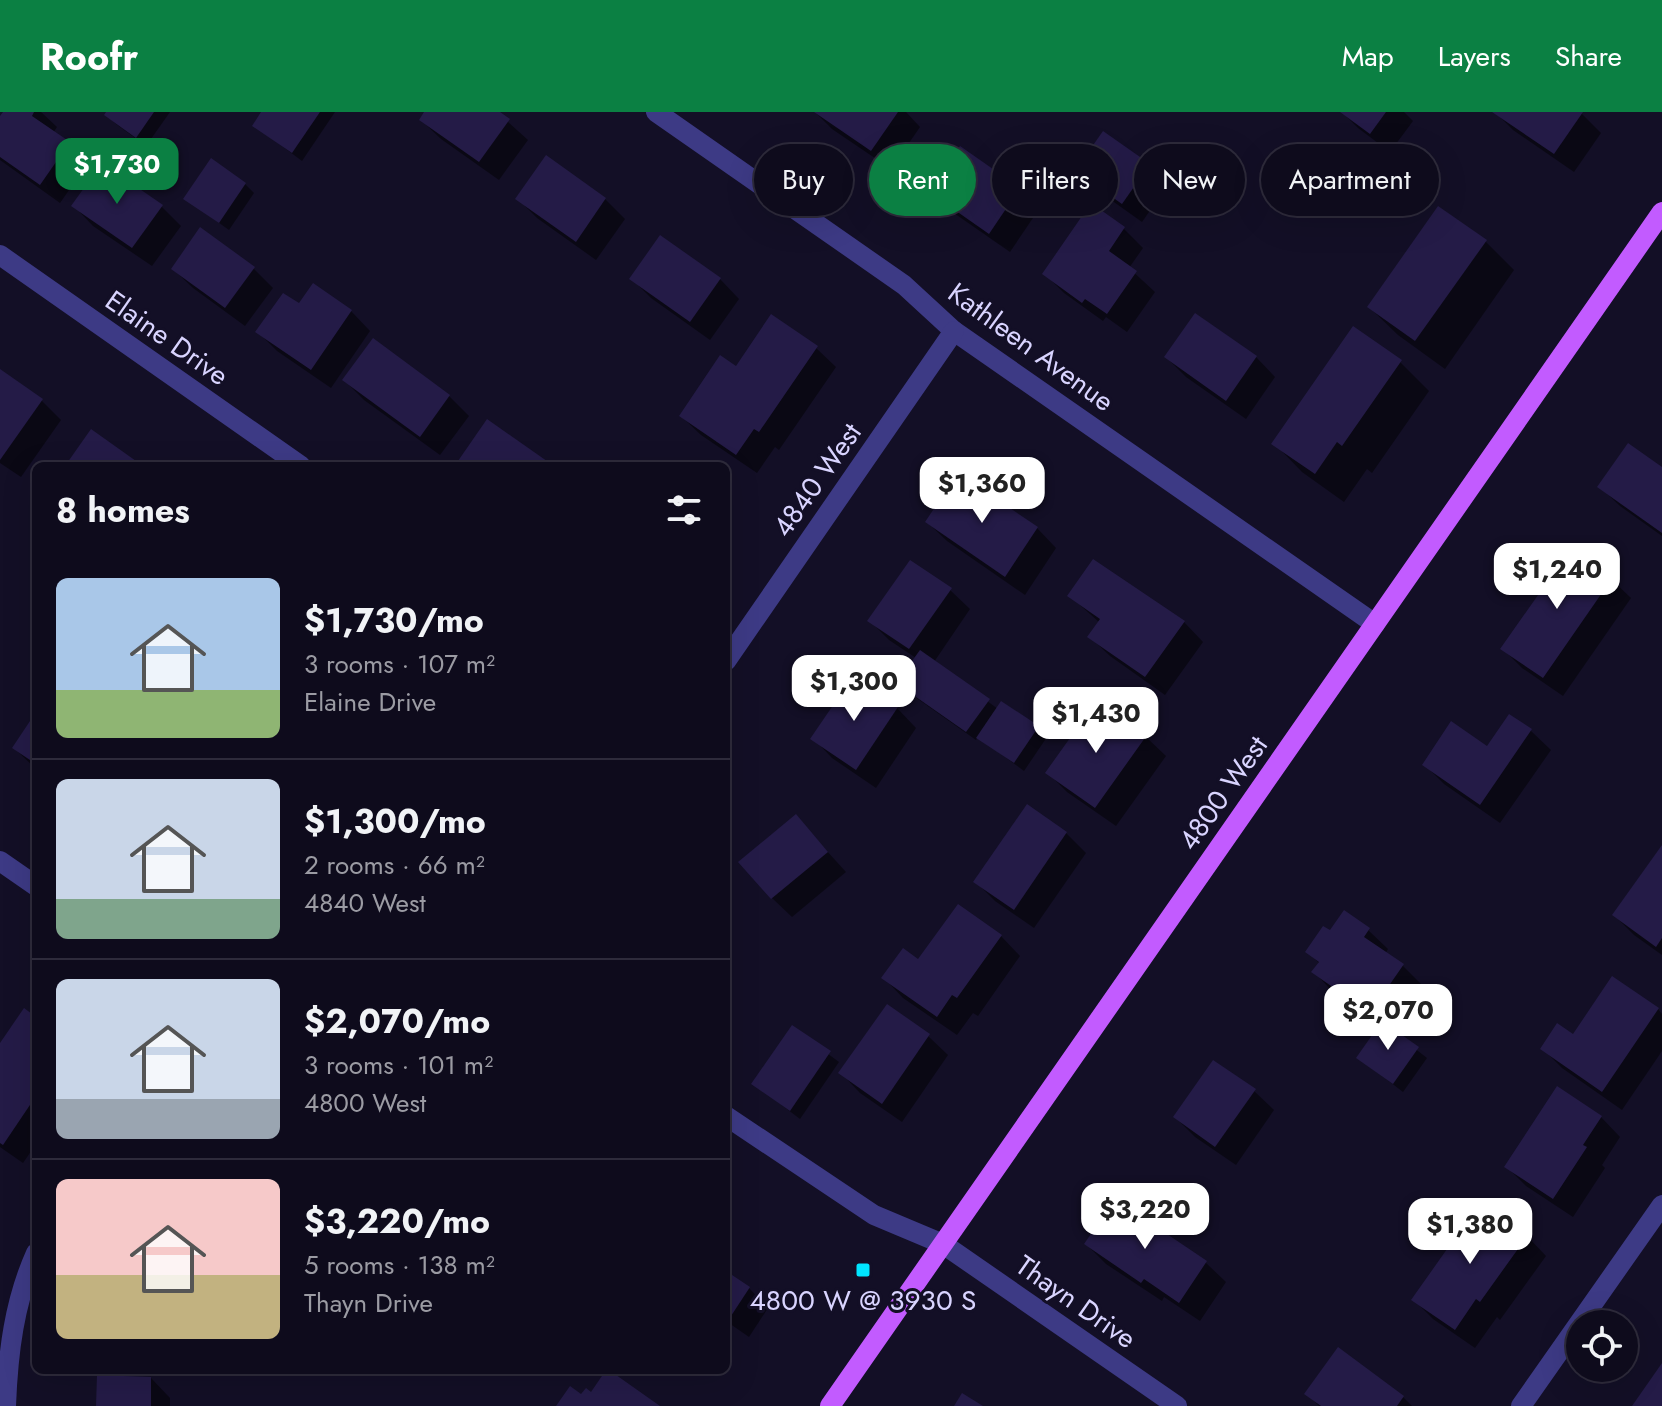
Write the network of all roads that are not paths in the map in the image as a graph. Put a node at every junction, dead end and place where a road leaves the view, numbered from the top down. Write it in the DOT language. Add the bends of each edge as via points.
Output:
graph roads {
  1 [pos="656,112"];
  2 [pos="1660,219"];
  3 [pos="0,255"];
  4 [pos="954,331"];
  5 [pos="295,462"];
  6 [pos="1375,624"];
  7 [pos="730,655"];
  8 [pos="0,861"];
  9 [pos="32,883"];
  10 [pos="730,1119"];
  11 [pos="1662,1205"];
  12 [pos="943,1244"];
  13 [pos="32,1264"];
  14 [pos="4,1366"];
  15 [pos="6,1406"];
  16 [pos="830,1406"];
  17 [pos="1177,1406"];
  18 [pos="1521,1406"];
  1 -- 4 [label="street, Kathleen Avenue" via="904,285"];
  2 -- 6 [label="main road, 4800 West"];
  3 -- 5 [label="street, Elaine Drive"];
  4 -- 6 [label="street, Kathleen Avenue"];
  4 -- 7 [label="street, 4840 West"];
  6 -- 12 [label="main road, 4800 West"];
  8 -- 9 [label="street"];
  10 -- 12 [label="street, Thayn Drive" via="874,1215"];
  11 -- 18 [label="street"];
  12 -- 16 [label="main road, 4800 West"];
  12 -- 17 [label="street, Thayn Drive"];
  13 -- 14 [label="street"];
  14 -- 15 [label="street"];
}
